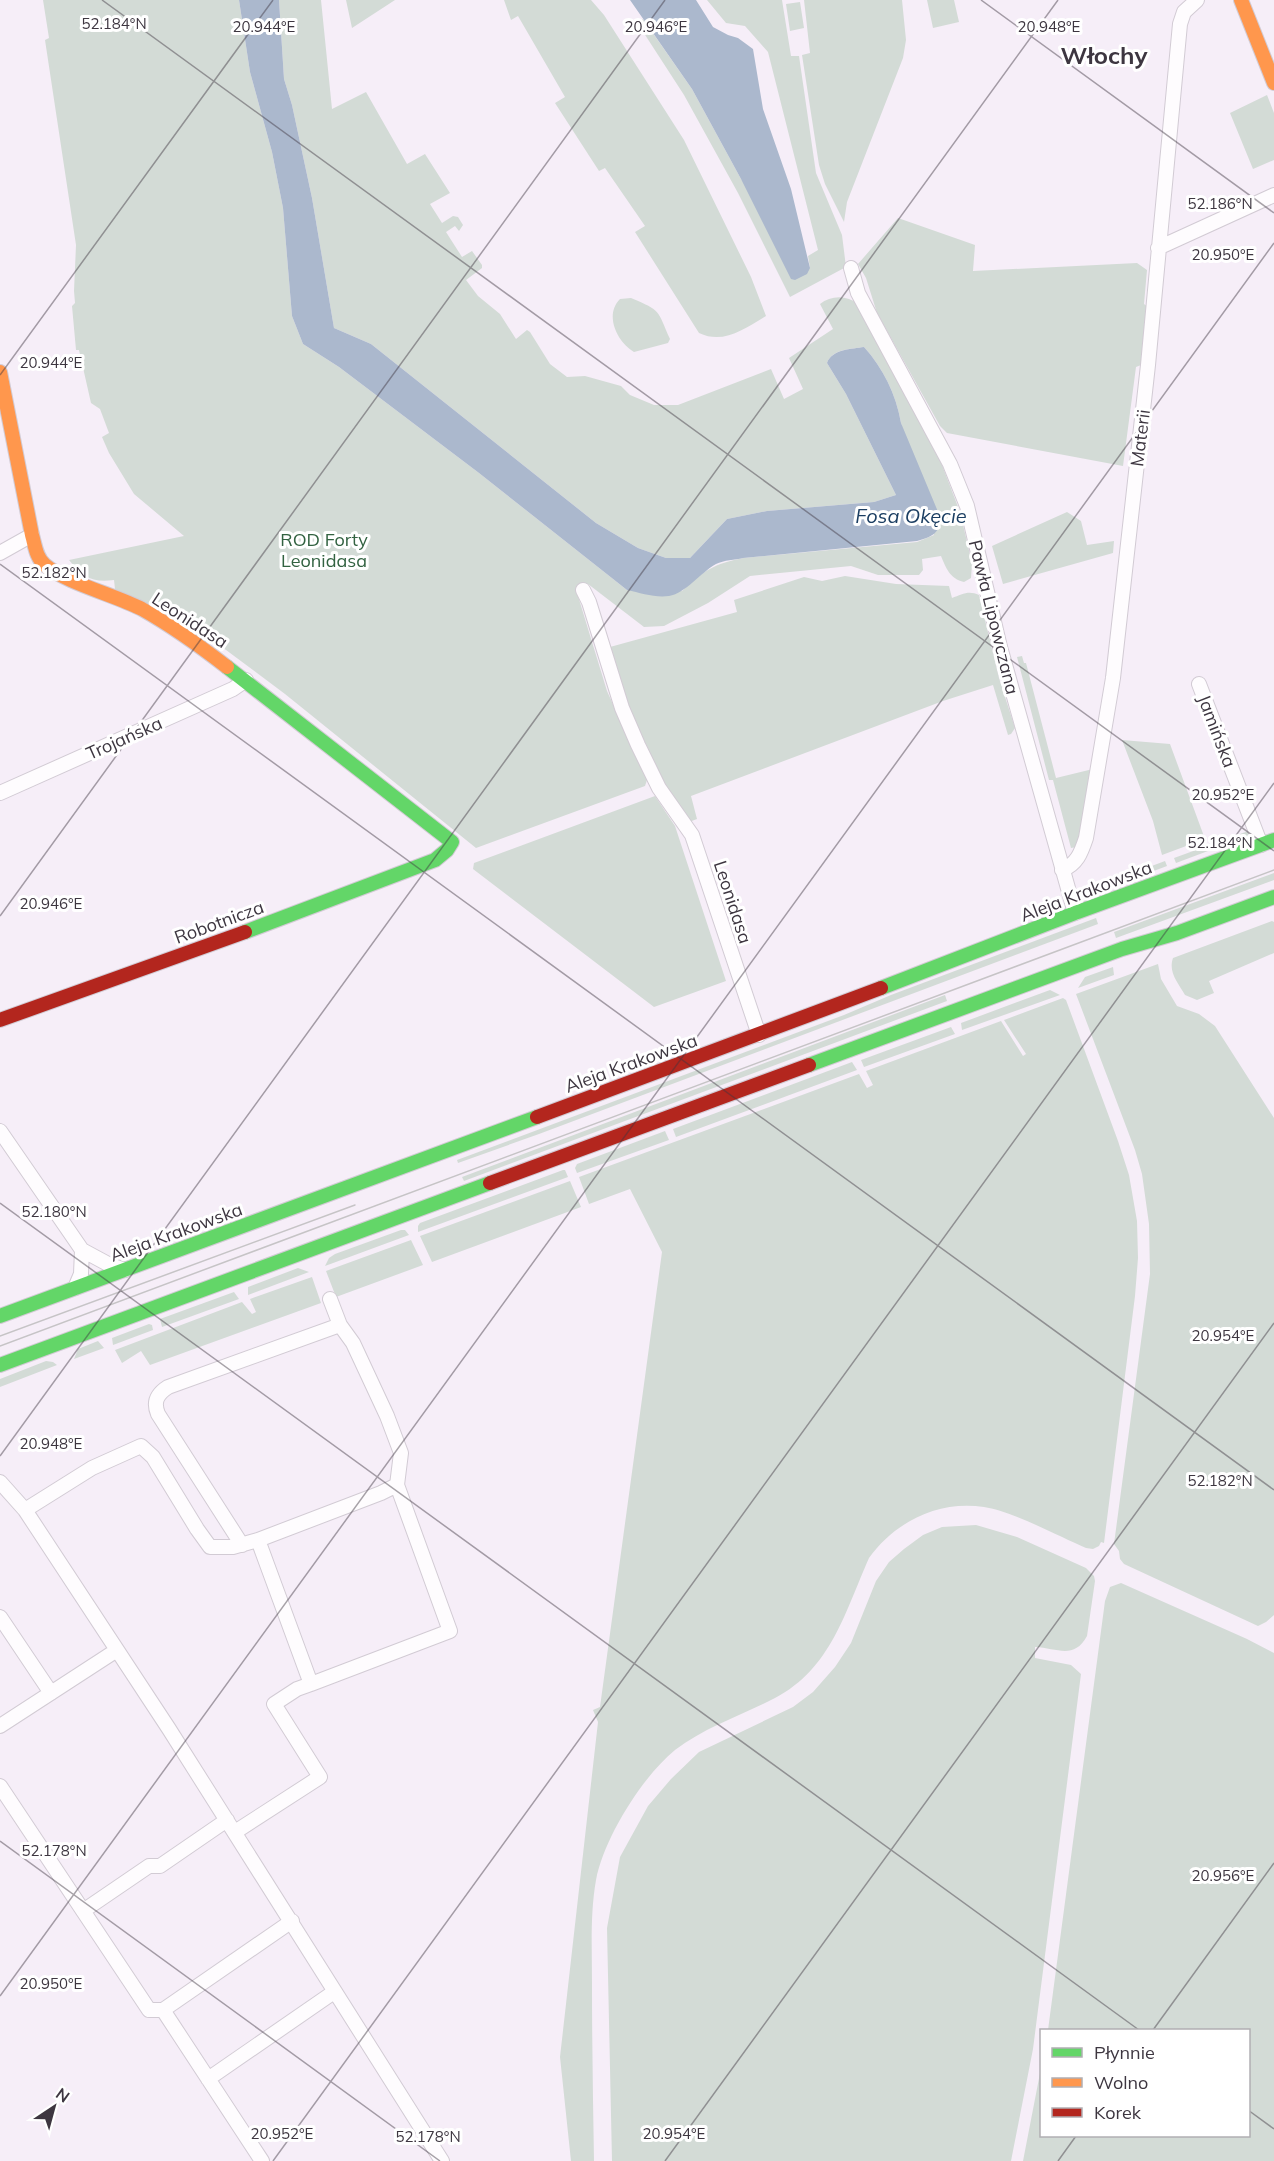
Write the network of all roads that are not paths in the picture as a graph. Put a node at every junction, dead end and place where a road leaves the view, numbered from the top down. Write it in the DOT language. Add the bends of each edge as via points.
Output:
graph roads {
  1 [pos="1197,0"];
  2 [pos="1241,0"];
  3 [pos="1274,83"];
  4 [pos="1274,195"];
  5 [pos="1158,248"];
  6 [pos="851,268"];
  7 [pos="1,378"];
  8 [pos="32,535"];
  9 [pos="0,553"];
  10 [pos="583,590"];
  11 [pos="246,680"];
  12 [pos="1199,684"];
  13 [pos="0,793"];
  14 [pos="1268,843"];
  15 [pos="447,850"];
  16 [pos="1062,870"];
  17 [pos="1274,897"];
  18 [pos="1075,913"];
  19 [pos="0,1020"];
  20 [pos="759,1035"];
  21 [pos="0,1131"];
  22 [pos="82,1250"];
  23 [pos="125,1270"];
  24 [pos="75,1288"];
  25 [pos="330,1299"];
  26 [pos="0,1316"];
  27 [pos="340,1324"];
  28 [pos="0,1365"];
  29 [pos="0,1482"];
  30 [pos="397,1485"];
  31 [pos="25,1510"];
  32 [pos="258,1540"];
  33 [pos="242,1545"];
  34 [pos="0,1617"];
  35 [pos="117,1650"];
  36 [pos="311,1684"];
  37 [pos="51,1694"];
  38 [pos="0,1725"];
  39 [pos="0,1785"];
  40 [pos="231,1826"];
  41 [pos="83,1911"];
  42 [pos="292,1921"];
  43 [pos="334,1992"];
  44 [pos="162,2010"];
  45 [pos="208,2079"];
  46 [pos="262,2161"];
  47 [pos="442,2161"];
  1 -- 5 [label="street, Materii" via="1184,12 1180,24"];
  2 -- 3 [label="main road"];
  4 -- 5 [label="street"];
  5 -- 16 [label="street, Materii" via="1113,678 1086,838 1079,858"];
  6 -- 16 [label="street, Pawła Lipowczana" via="858,293 950,464 967,506 991,613"];
  7 -- 8 [label="main road, Leonidasa"];
  8 -- 9 [label="street"];
  8 -- 11 [label="main road, Leonidasa" via="45,565 141,609"];
  10 -- 20 [label="street, Leonidasa" via="622,708 659,788 692,835"];
  11 -- 13 [label="street, Trojańska"];
  11 -- 15 [label="main road, Leonidasa" via="452,842"];
  12 -- 14 [label="street, Jamińska"];
  14 -- 18 [label="main road, Aleja Krakowska"];
  15 -- 19 [label="main road, Robotnicza" via="435,860 201,949"];
  16 -- 18 [label="street, Pawła Lipowczana"];
  17 -- 28 [label="main road" via="1115,952"];
  18 -- 20 [label="main road, Aleja Krakowska"];
  20 -- 23 [label="main road, Aleja Krakowska"];
  21 -- 22 [label="street"];
  22 -- 23 [label="street"];
  22 -- 24 [label="street" via="81,1274"];
  23 -- 24 [label="main road, Aleja Krakowska"];
  24 -- 26 [label="main road, Aleja Krakowska"];
  25 -- 27 [label="street"];
  27 -- 30 [label="street" via="353,1343 401,1453"];
  27 -- 33 [label="street" via="159,1393 155,1408 158,1414"];
  29 -- 31 [label="street"];
  30 -- 32 [label="street"];
  30 -- 36 [label="street" via="450,1631"];
  31 -- 33 [label="street" via="92,1468 141,1446 153,1457 210,1548"];
  31 -- 35 [label="street"];
  32 -- 33 [label="street"];
  32 -- 36 [label="street"];
  34 -- 37 [label="street"];
  35 -- 37 [label="street"];
  35 -- 40 [label="street"];
  36 -- 40 [label="street" via="274,1704 320,1777"];
  37 -- 38 [label="street"];
  39 -- 41 [label="street"];
  40 -- 41 [label="street" via="160,1866 149,1866"];
  40 -- 42 [label="street"];
  41 -- 44 [label="street" via="149,2010"];
  42 -- 43 [label="street"];
  42 -- 44 [label="street"];
  43 -- 45 [label="street"];
  43 -- 47 [label="street"];
  44 -- 45 [label="street"];
  45 -- 46 [label="street"];
}
